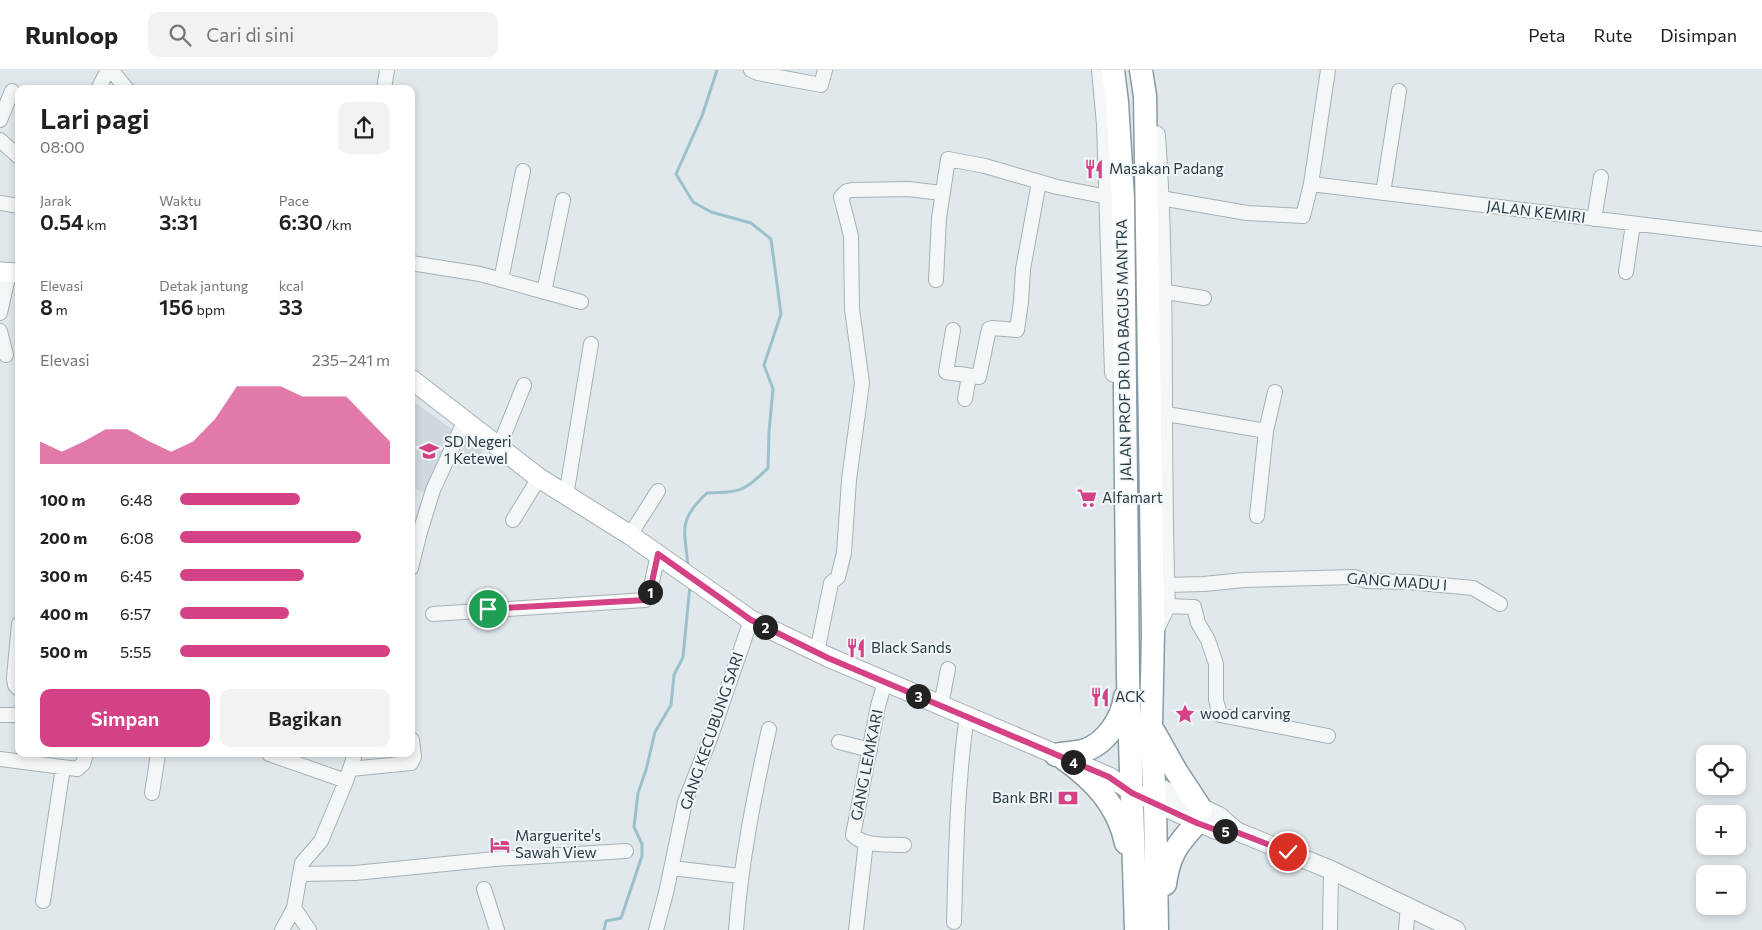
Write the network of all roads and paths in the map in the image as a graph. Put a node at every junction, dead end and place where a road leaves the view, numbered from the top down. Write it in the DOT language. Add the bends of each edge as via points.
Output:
graph roads {
  1 [pos="109,70"];
  2 [pos="387,70"];
  3 [pos="750,70"];
  4 [pos="825,70"];
  5 [pos="1101,70"];
  6 [pos="1113,70"];
  7 [pos="1141,70"];
  8 [pos="1151,70"];
  9 [pos="1328,70"];
  10 [pos="100,85"];
  11 [pos="123,85"];
  12 [pos="385,85"];
  13 [pos="12,90"];
  14 [pos="1400,91"];
  15 [pos="0,120"];
  16 [pos="0,140"];
  17 [pos="15,154"];
  18 [pos="0,155"];
  19 [pos="15,157"];
  20 [pos="523,171"];
  21 [pos="1601,177"];
  22 [pos="1039,182"];
  23 [pos="1311,184"];
  24 [pos="942,193"];
  25 [pos="1384,193"];
  26 [pos="1153,197"];
  27 [pos="1116,198"];
  28 [pos="563,200"];
  29 [pos="0,203"];
  30 [pos="15,205"];
  31 [pos="1594,219"];
  32 [pos="1633,224"];
  33 [pos="1762,239"];
  34 [pos="415,264"];
  35 [pos="1626,272"];
  36 [pos="9,273"];
  37 [pos="502,280"];
  38 [pos="936,280"];
  39 [pos="1160,291"];
  40 [pos="544,292"];
  41 [pos="1204,298"];
  42 [pos="581,302"];
  43 [pos="0,313"];
  44 [pos="953,330"];
  45 [pos="0,332"];
  46 [pos="591,344"];
  47 [pos="6,355"];
  48 [pos="968,376"];
  49 [pos="415,382"];
  50 [pos="524,384"];
  51 [pos="1275,392"];
  52 [pos="965,399"];
  53 [pos="1161,413"];
  54 [pos="465,420"];
  55 [pos="1266,431"];
  56 [pos="499,448"];
  57 [pos="539,478"];
  58 [pos="658,490"];
  59 [pos="566,496"];
  60 [pos="1257,516"];
  61 [pos="513,520"];
  62 [pos="630,535"];
  63 [pos="415,552"];
  64 [pos="658,554"];
  65 [pos="1165,585"];
  66 [pos="1500,604"];
  67 [pos="1166,606"];
  68 [pos="433,614"];
  69 [pos="751,620"];
  70 [pos="1153,633"];
  71 [pos="816,652"];
  72 [pos="15,664"];
  73 [pos="948,669"];
  74 [pos="1128,677"];
  75 [pos="885,682"];
  76 [pos="15,686"];
  77 [pos="940,705"];
  78 [pos="0,715"];
  79 [pos="15,715"];
  80 [pos="967,715"];
  81 [pos="1151,727"];
  82 [pos="770,729"];
  83 [pos="1328,736"];
  84 [pos="839,742"];
  85 [pos="870,750"];
  86 [pos="1060,756"];
  87 [pos="84,757"];
  88 [pos="158,757"];
  89 [pos="280,757"];
  90 [pos="354,757"];
  91 [pos="414,757"];
  92 [pos="0,759"];
  93 [pos="63,767"];
  94 [pos="348,775"];
  95 [pos="1132,785"];
  96 [pos="152,793"];
  97 [pos="1155,794"];
  98 [pos="1199,816"];
  99 [pos="866,842"];
  100 [pos="904,845"];
  101 [pos="626,851"];
  102 [pos="672,868"];
  103 [pos="1331,870"];
  104 [pos="300,874"];
  105 [pos="740,876"];
  106 [pos="484,889"];
  107 [pos="43,901"];
  108 [pos="1408,906"];
  109 [pos="294,908"];
  110 [pos="954,922"];
  111 [pos="1436,925"];
  112 [pos="282,930"];
  113 [pos="309,930"];
  114 [pos="497,930"];
  115 [pos="656,930"];
  116 [pos="736,930"];
  117 [pos="856,930"];
  118 [pos="1147,930"];
  119 [pos="1330,930"];
  120 [pos="1406,930"];
  121 [pos="1456,930"];
  1 -- 10 [label="street"];
  1 -- 11 [label="street"];
  2 -- 12 [label="street"];
  3 -- 4 [label="street" via="822,85"];
  5 -- 27 [label="street"];
  6 -- 27 [label="highway, JALAN PROF DR IDA BAGUS MANTRA" via="1117,102"];
  7 -- 26 [label="highway, JALAN PROF DR IDA BAGUS MANTRA"];
  8 -- 26 [label="street"];
  9 -- 23 [label="street"];
  13 -- 15 [label="street"];
  14 -- 25 [label="street"];
  16 -- 17 [label="street"];
  18 -- 19 [label="street"];
  20 -- 37 [label="street"];
  21 -- 31 [label="street"];
  22 -- 24 [label="street" via="952,158 946,162"];
  22 -- 27 [label="street"];
  22 -- 48 [label="street" via="1023,269 1018,328 1015,331 991,328 980,377"];
  23 -- 25 [label="street, JALAN KEMIRI"];
  23 -- 26 [label="street" via="1303,216 1247,213"];
  24 -- 38 [label="street"];
  24 -- 71 [label="street" via="908,189 852,190 841,197 851,236 852,309 862,383 849,480 844,553 838,577 831,583"];
  25 -- 31 [label="street, JALAN KEMIRI"];
  26 -- 39 [label="street"];
  26 -- 70 [label="highway, JALAN PROF DR IDA BAGUS MANTRA"];
  27 -- 74 [label="highway, JALAN PROF DR IDA BAGUS MANTRA" via="1121,507"];
  28 -- 40 [label="street"];
  29 -- 30 [label="street"];
  31 -- 32 [label="street, JALAN KEMIRI"];
  32 -- 33 [label="street, JALAN KEMIRI"];
  32 -- 35 [label="street"];
  34 -- 37 [label="street"];
  36 -- 43 [label="street"];
  37 -- 40 [label="street"];
  39 -- 41 [label="street"];
  39 -- 53 [label="street"];
  40 -- 42 [label="street"];
  44 -- 48 [label="street" via="946,370"];
  45 -- 47 [label="street"];
  46 -- 59 [label="street"];
  48 -- 52 [label="street"];
  49 -- 54 [label="main road"];
  50 -- 56 [label="street"];
  51 -- 55 [label="street"];
  53 -- 55 [label="street"];
  53 -- 65 [label="street"];
  54 -- 56 [label="main road"];
  54 -- 63 [label="street" via="433,490"];
  55 -- 60 [label="street"];
  56 -- 57 [label="main road"];
  57 -- 59 [label="main road"];
  57 -- 61 [label="street"];
  58 -- 62 [label="street"];
  59 -- 62 [label="main road"];
  62 -- 64 [label="main road"];
  64 -- 68 [label="street" via="649,596 645,600"];
  64 -- 69 [label="main road"];
  65 -- 66 [label="street, GANG MADU I" via="1354,577 1367,581 1473,588"];
  65 -- 67 [label="street"];
  67 -- 70 [label="street"];
  67 -- 83 [label="street" via="1194,607 1216,664 1216,700 1220,715"];
  69 -- 71 [label="main road"];
  69 -- 102 [label="street, GANG KECUBUNG SARI" via="685,802"];
  70 -- 81 [label="highway, JALAN PROF DR IDA BAGUS MANTRA"];
  71 -- 75 [label="main road"];
  72 -- 76 [label="street"];
  73 -- 77 [label="street"];
  74 -- 86 [label="highway" via="1124,705 1105,737 1084,751"];
  74 -- 95 [label="highway, JALAN PROF DR IDA BAGUS MANTRA"];
  75 -- 77 [label="main road"];
  75 -- 85 [label="street, GANG LEMKARI"];
  77 -- 80 [label="main road"];
  78 -- 79 [label="street"];
  80 -- 86 [label="main road"];
  80 -- 110 [label="street" via="957,825"];
  81 -- 97 [label="highway, JALAN PROF DR IDA BAGUS MANTRA"];
  81 -- 98 [label="highway"];
  82 -- 105 [label="street" via="748,824"];
  84 -- 85 [label="street"];
  85 -- 99 [label="street, GANG LEMKARI" via="853,835 857,840"];
  86 -- 95 [label="main road"];
  86 -- 118 [label="highway" via="1091,779 1120,821"];
  87 -- 93 [label="street" via="79,768"];
  88 -- 96 [label="street"];
  89 -- 94 [label="street"];
  90 -- 94 [label="street"];
  91 -- 94 [label="street" via="411,763"];
  92 -- 93 [label="street"];
  93 -- 107 [label="street"];
  94 -- 104 [label="street" via="321,841 305,859"];
  95 -- 97 [label="main road"];
  95 -- 118 [label="highway, JALAN PROF DR IDA BAGUS MANTRA"];
  97 -- 98 [label="street"];
  97 -- 118 [label="highway, JALAN PROF DR IDA BAGUS MANTRA"];
  98 -- 103 [label="street" via="1216,830 1236,832"];
  98 -- 118 [label="highway" via="1170,859"];
  99 -- 100 [label="street"];
  99 -- 117 [label="street, GANG LEMKARI"];
  101 -- 104 [label="street" via="495,859 355,873"];
  102 -- 105 [label="street"];
  102 -- 115 [label="street, GANG KECUBUNG SARI"];
  103 -- 108 [label="street"];
  103 -- 119 [label="street"];
  104 -- 109 [label="street"];
  105 -- 116 [label="street"];
  106 -- 114 [label="street"];
  108 -- 111 [label="street"];
  108 -- 120 [label="street"];
  109 -- 112 [label="street"];
  109 -- 113 [label="street"];
  111 -- 121 [label="street"];
}
